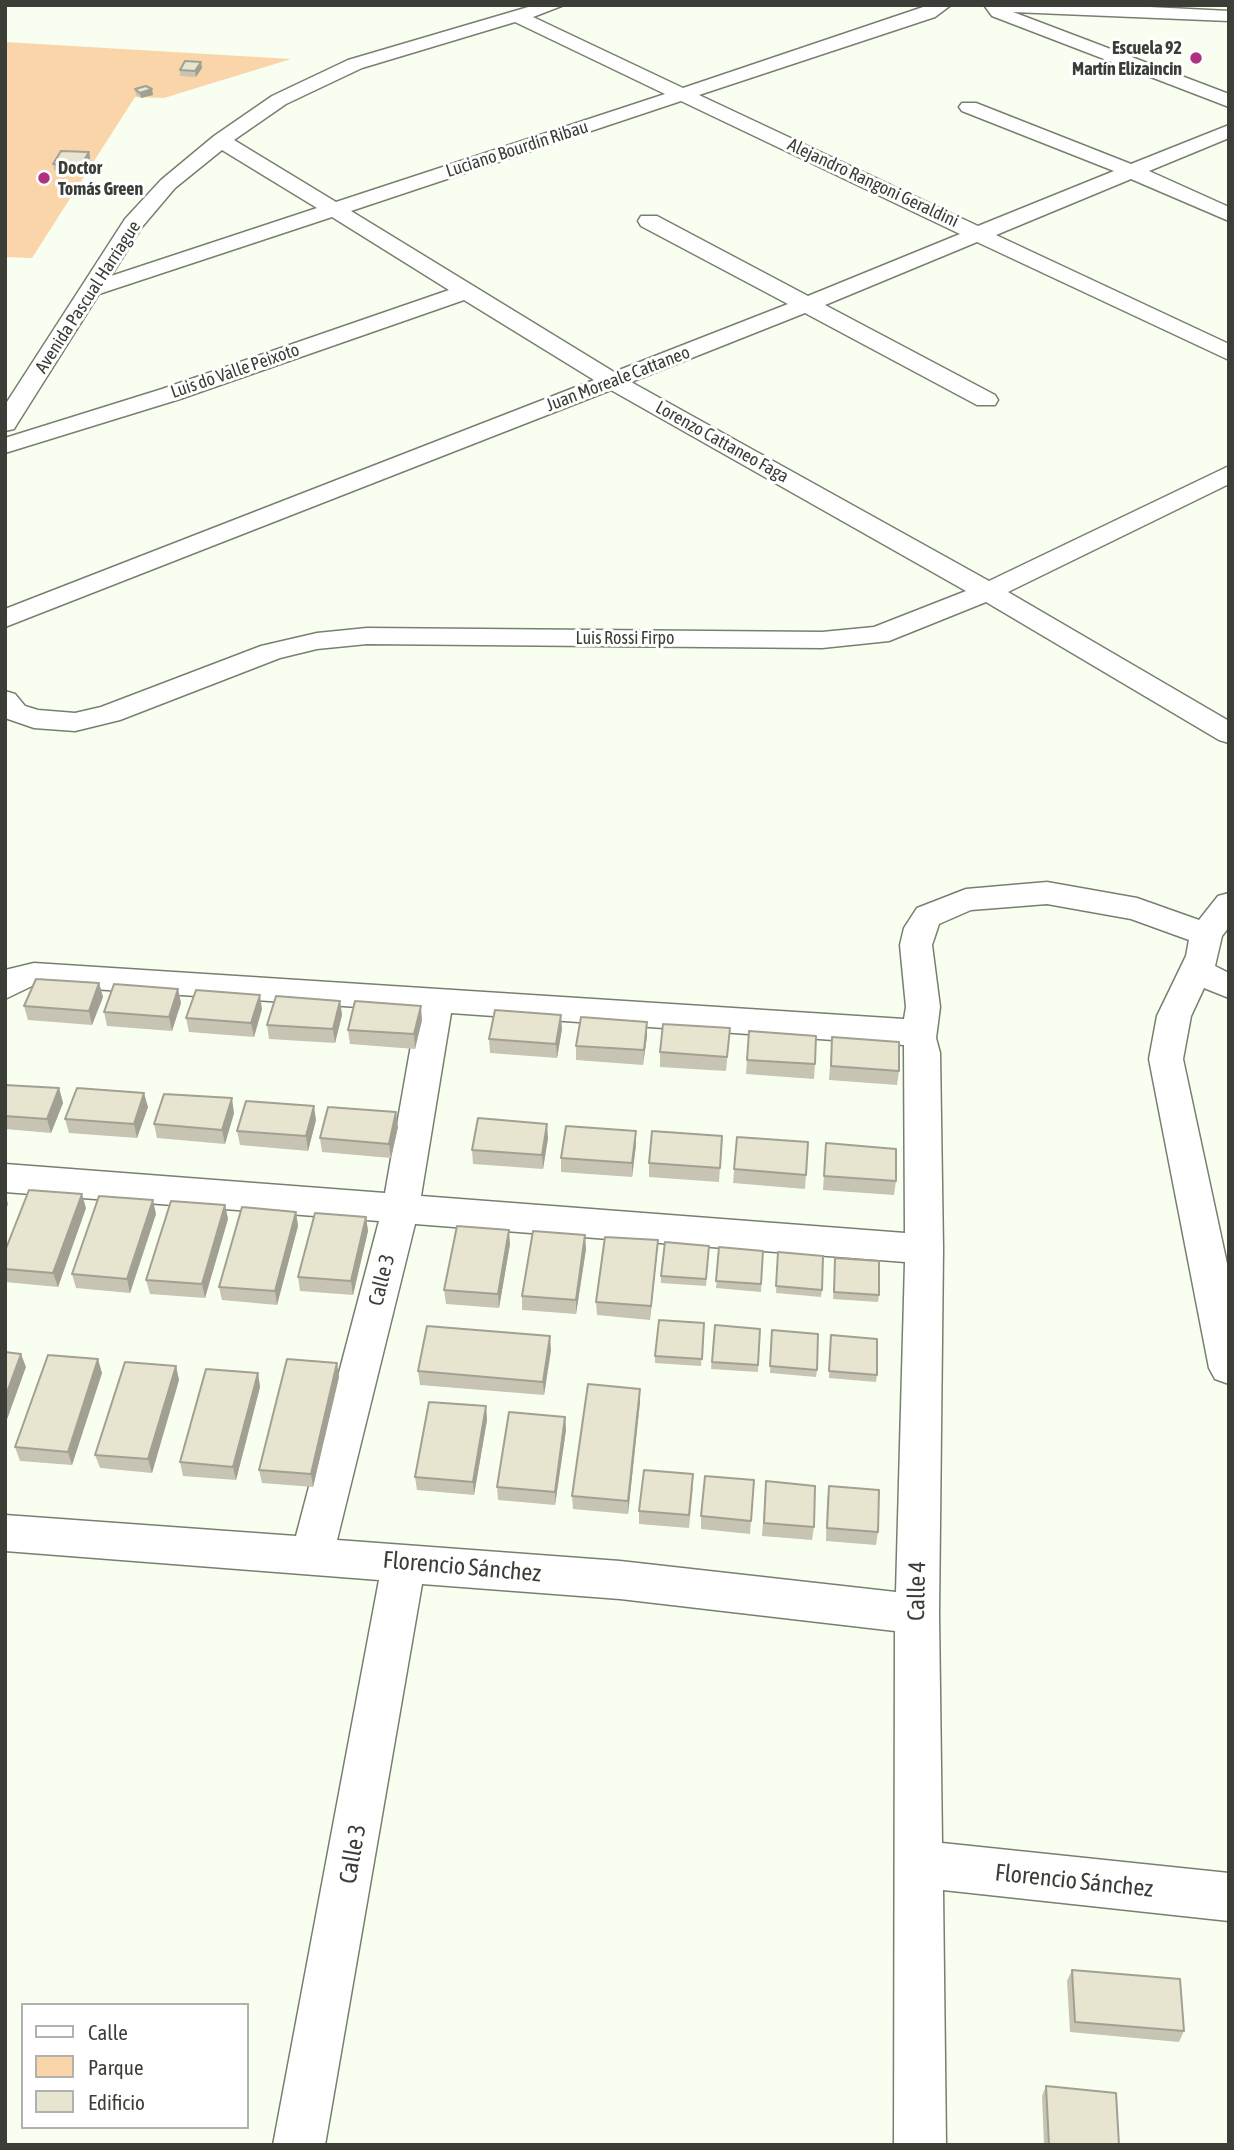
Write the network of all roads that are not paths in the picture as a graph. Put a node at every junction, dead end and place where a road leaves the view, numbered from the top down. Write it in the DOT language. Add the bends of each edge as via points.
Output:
graph roads {
  1 [pos="555,5"];
  2 [pos="942,5"];
  3 [pos="993,5"];
  4 [pos="516,16"];
  5 [pos="1229,16"];
  6 [pos="684,94"];
  7 [pos="1229,100"];
  8 [pos="969,107"];
  9 [pos="1229,131"];
  10 [pos="221,141"];
  11 [pos="1129,170"];
  12 [pos="331,210"];
  13 [pos="1229,215"];
  14 [pos="649,221"];
  15 [pos="981,234"];
  16 [pos="90,290"];
  17 [pos="464,292"];
  18 [pos="806,305"];
  19 [pos="1229,353"];
  20 [pos="612,381"];
  21 [pos="986,400"];
  22 [pos="5,424"];
  23 [pos="5,446"];
  24 [pos="1229,474"];
  25 [pos="988,592"];
  26 [pos="5,619"];
  27 [pos="5,700"];
  28 [pos="1229,734"];
  29 [pos="1229,904"];
  30 [pos="1206,934"];
  31 [pos="1195,971"];
  32 [pos="1229,986"];
  33 [pos="5,987"];
  34 [pos="436,1001"];
  35 [pos="919,1038"];
  36 [pos="5,1178"];
  37 [pos="401,1206"];
  38 [pos="924,1249"];
  39 [pos="1229,1368"];
  40 [pos="5,1533"];
  41 [pos="312,1555"];
  42 [pos="404,1562"];
  43 [pos="917,1614"];
  44 [pos="919,1864"];
  45 [pos="1229,1897"];
  46 [pos="299,2145"];
  47 [pos="920,2145"];
  1 -- 4 [label="street, Avenida Pascual Harriague"];
  2 -- 6 [label="street, Luciano Bourdin Ribau"];
  3 -- 5 [label="street"];
  3 -- 7 [label="street" via="998,12"];
  4 -- 6 [label="street, Alejandro Rangoni Geraldini"];
  4 -- 10 [label="street, Avenida Pascual Harriague" via="355,64 279,100"];
  6 -- 12 [label="street, Luciano Bourdin Ribau"];
  6 -- 15 [label="street, Alejandro Rangoni Geraldini"];
  8 -- 11 [label="street"];
  9 -- 11 [label="street, Juan Moreale Cattaneo"];
  10 -- 12 [label="street, Lorenzo Cattaneo Faga"];
  10 -- 16 [label="street, Avenida Pascual Harriague" via="159,194"];
  11 -- 13 [label="street"];
  11 -- 15 [label="street, Juan Moreale Cattaneo"];
  12 -- 16 [label="street, Luciano Bourdin Ribau"];
  12 -- 17 [label="street, Lorenzo Cattaneo Faga"];
  14 -- 18 [label="street"];
  15 -- 18 [label="street, Juan Moreale Cattaneo"];
  15 -- 19 [label="street, Alejandro Rangoni Geraldini"];
  16 -- 22 [label="street, Avenida Pascual Harriague"];
  17 -- 20 [label="street, Lorenzo Cattaneo Faga"];
  17 -- 23 [label="street, Luis do Valle Peixoto" via="171,394"];
  18 -- 20 [label="street, Juan Moreale Cattaneo"];
  18 -- 21 [label="street"];
  20 -- 25 [label="street, Lorenzo Cattaneo Faga"];
  20 -- 26 [label="street, Juan Moreale Cattaneo"];
  24 -- 25 [label="street, Luis Rossi Firpo"];
  25 -- 27 [label="street, Luis Rossi Firpo" via="879,635 822,640 367,636 271,652 110,714 75,722 34,719 15,712"];
  25 -- 28 [label="street, Lorenzo Cattaneo Faga"];
  29 -- 30 [label="street"];
  30 -- 31 [label="street"];
  30 -- 35 [label="street, Calle 4" via="1137,909 1047,893 966,900 944,907 928,916 916,945 923,1007"];
  31 -- 32 [label="street"];
  31 -- 39 [label="street" via="1174,1016 1166,1059"];
  33 -- 34 [label="street" via="34,974"];
  34 -- 35 [label="street" via="903,1031"];
  34 -- 37 [label="street, Calle 3"];
  35 -- 38 [label="street, Calle 4" via="923,1053"];
  36 -- 37 [label="street"];
  37 -- 38 [label="street"];
  37 -- 41 [label="street, Calle 3"];
  38 -- 43 [label="street, Calle 4"];
  40 -- 41 [label="street, Florencio Sánchez"];
  41 -- 42 [label="street, Florencio Sánchez"];
  42 -- 43 [label="street, Florencio Sánchez" via="620,1580"];
  42 -- 46 [label="street, Calle 3"];
  43 -- 44 [label="street, Calle 4"];
  44 -- 45 [label="street, Florencio Sánchez"];
  44 -- 47 [label="street, Calle 4"];
}
